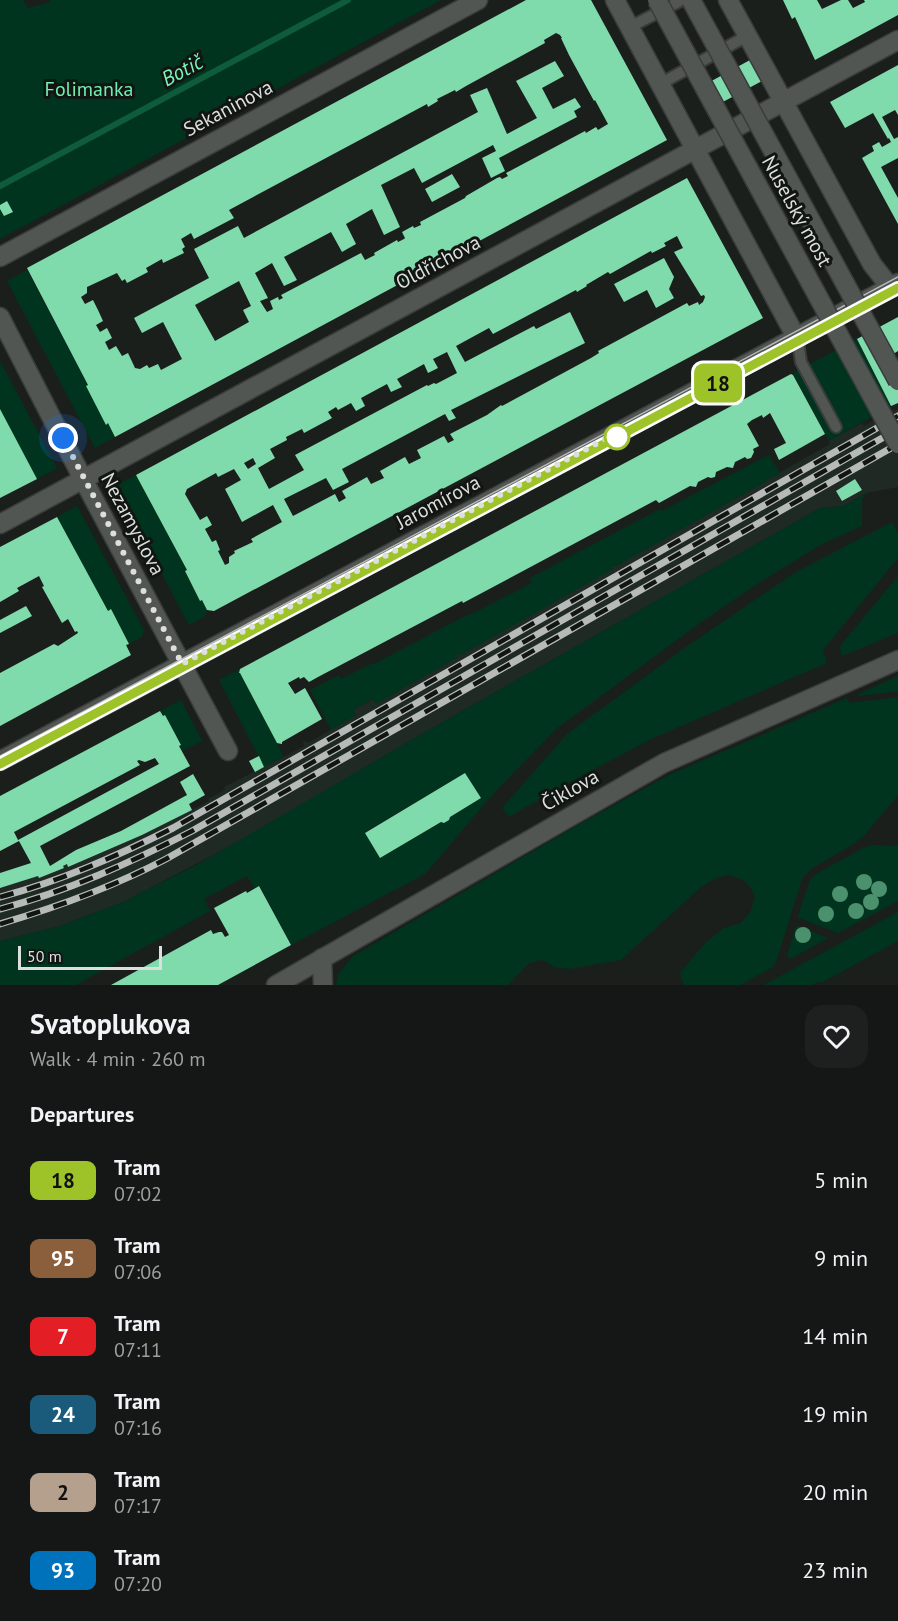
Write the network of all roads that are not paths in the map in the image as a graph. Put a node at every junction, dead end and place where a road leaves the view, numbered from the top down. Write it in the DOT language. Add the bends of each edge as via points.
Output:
graph roads {
  1 [pos="478,0"];
  2 [pos="615,0"];
  3 [pos="657,0"];
  4 [pos="682,0"];
  5 [pos="692,0"];
  6 [pos="728,0"];
  7 [pos="630,27"];
  8 [pos="747,36"];
  9 [pos="898,40"];
  10 [pos="660,84"];
  11 [pos="783,101"];
  12 [pos="695,149"];
  13 [pos="0,256"];
  14 [pos="894,285"];
  15 [pos="0,317"];
  16 [pos="796,337"];
  17 [pos="898,381"];
  18 [pos="836,427"];
  19 [pos="898,444"];
  20 [pos="83,479"];
  21 [pos="0,524"];
  22 [pos="898,660"];
  23 [pos="182,664"];
  24 [pos="228,751"];
  25 [pos="0,761"];
  26 [pos="322,958"];
  27 [pos="276,985"];
  28 [pos="323,985"];
  1 -- 13 [label="street, Sekaninova"];
  2 -- 7 [label="street"];
  3 -- 19 [label="street, Nuselský most, bridge"];
  4 -- 7 [label="lane"];
  5 -- 17 [label="street, Nuselský most, bridge"];
  6 -- 8 [label="street"];
  7 -- 10 [label="street"];
  8 -- 10 [label="lane"];
  8 -- 11 [label="street"];
  9 -- 11 [label="street, Oldřichova"];
  10 -- 12 [label="street"];
  11 -- 12 [label="street, Oldřichova"];
  11 -- 14 [label="street" via="872,264"];
  12 -- 16 [label="street"];
  12 -- 20 [label="street, Oldřichova"];
  14 -- 16 [label="street, Jaromírova"];
  15 -- 20 [label="street, Nezamyslova"];
  16 -- 18 [label="lane" via="801,362"];
  16 -- 23 [label="street, Jaromírova"];
  20 -- 21 [label="street, Oldřichova"];
  20 -- 23 [label="street, Nezamyslova"];
  22 -- 26 [label="street, Čiklova" via="664,763"];
  23 -- 24 [label="street, Nezamyslova"];
  23 -- 25 [label="street, Jaromírova"];
  26 -- 27 [label="street, Čiklova"];
  26 -- 28 [label="street"];
}
